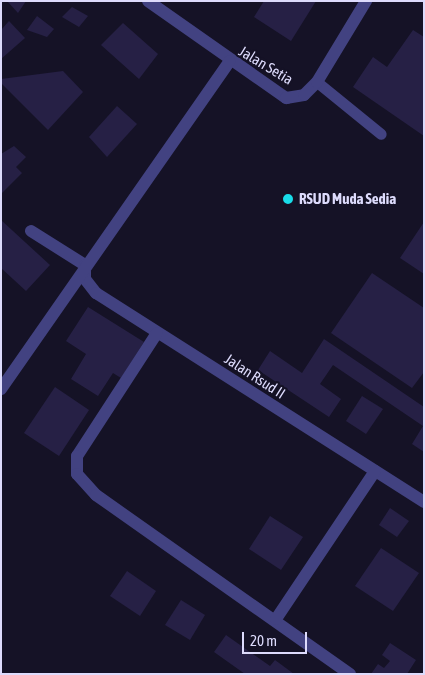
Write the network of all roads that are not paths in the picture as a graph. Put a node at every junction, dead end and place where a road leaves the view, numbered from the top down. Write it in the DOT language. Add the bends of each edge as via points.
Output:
graph roads {
  1 [pos="148,1"];
  2 [pos="366,1"];
  3 [pos="230,62"];
  4 [pos="318,82"];
  5 [pos="382,134"];
  6 [pos="30,231"];
  7 [pos="85,264"];
  8 [pos="157,333"];
  9 [pos="1,390"];
  10 [pos="374,472"];
  11 [pos="424,502"];
  12 [pos="276,620"];
  13 [pos="350,674"];
  1 -- 3 [label="street, Jalan Setia"];
  2 -- 4 [label="street, Jalan Setia"];
  3 -- 4 [label="street, Jalan Setia" via="286,98 304,95"];
  3 -- 7 [label="street"];
  4 -- 5 [label="lane"];
  6 -- 7 [label="street"];
  7 -- 8 [label="street, Jalan Rsud II" via="85,279 96,293"];
  7 -- 9 [label="street"];
  8 -- 10 [label="street, Jalan Rsud II"];
  8 -- 12 [label="street" via="77,456 77,474 96,495"];
  10 -- 11 [label="street, Jalan Rsud II"];
  10 -- 12 [label="street"];
  12 -- 13 [label="street"];
}
